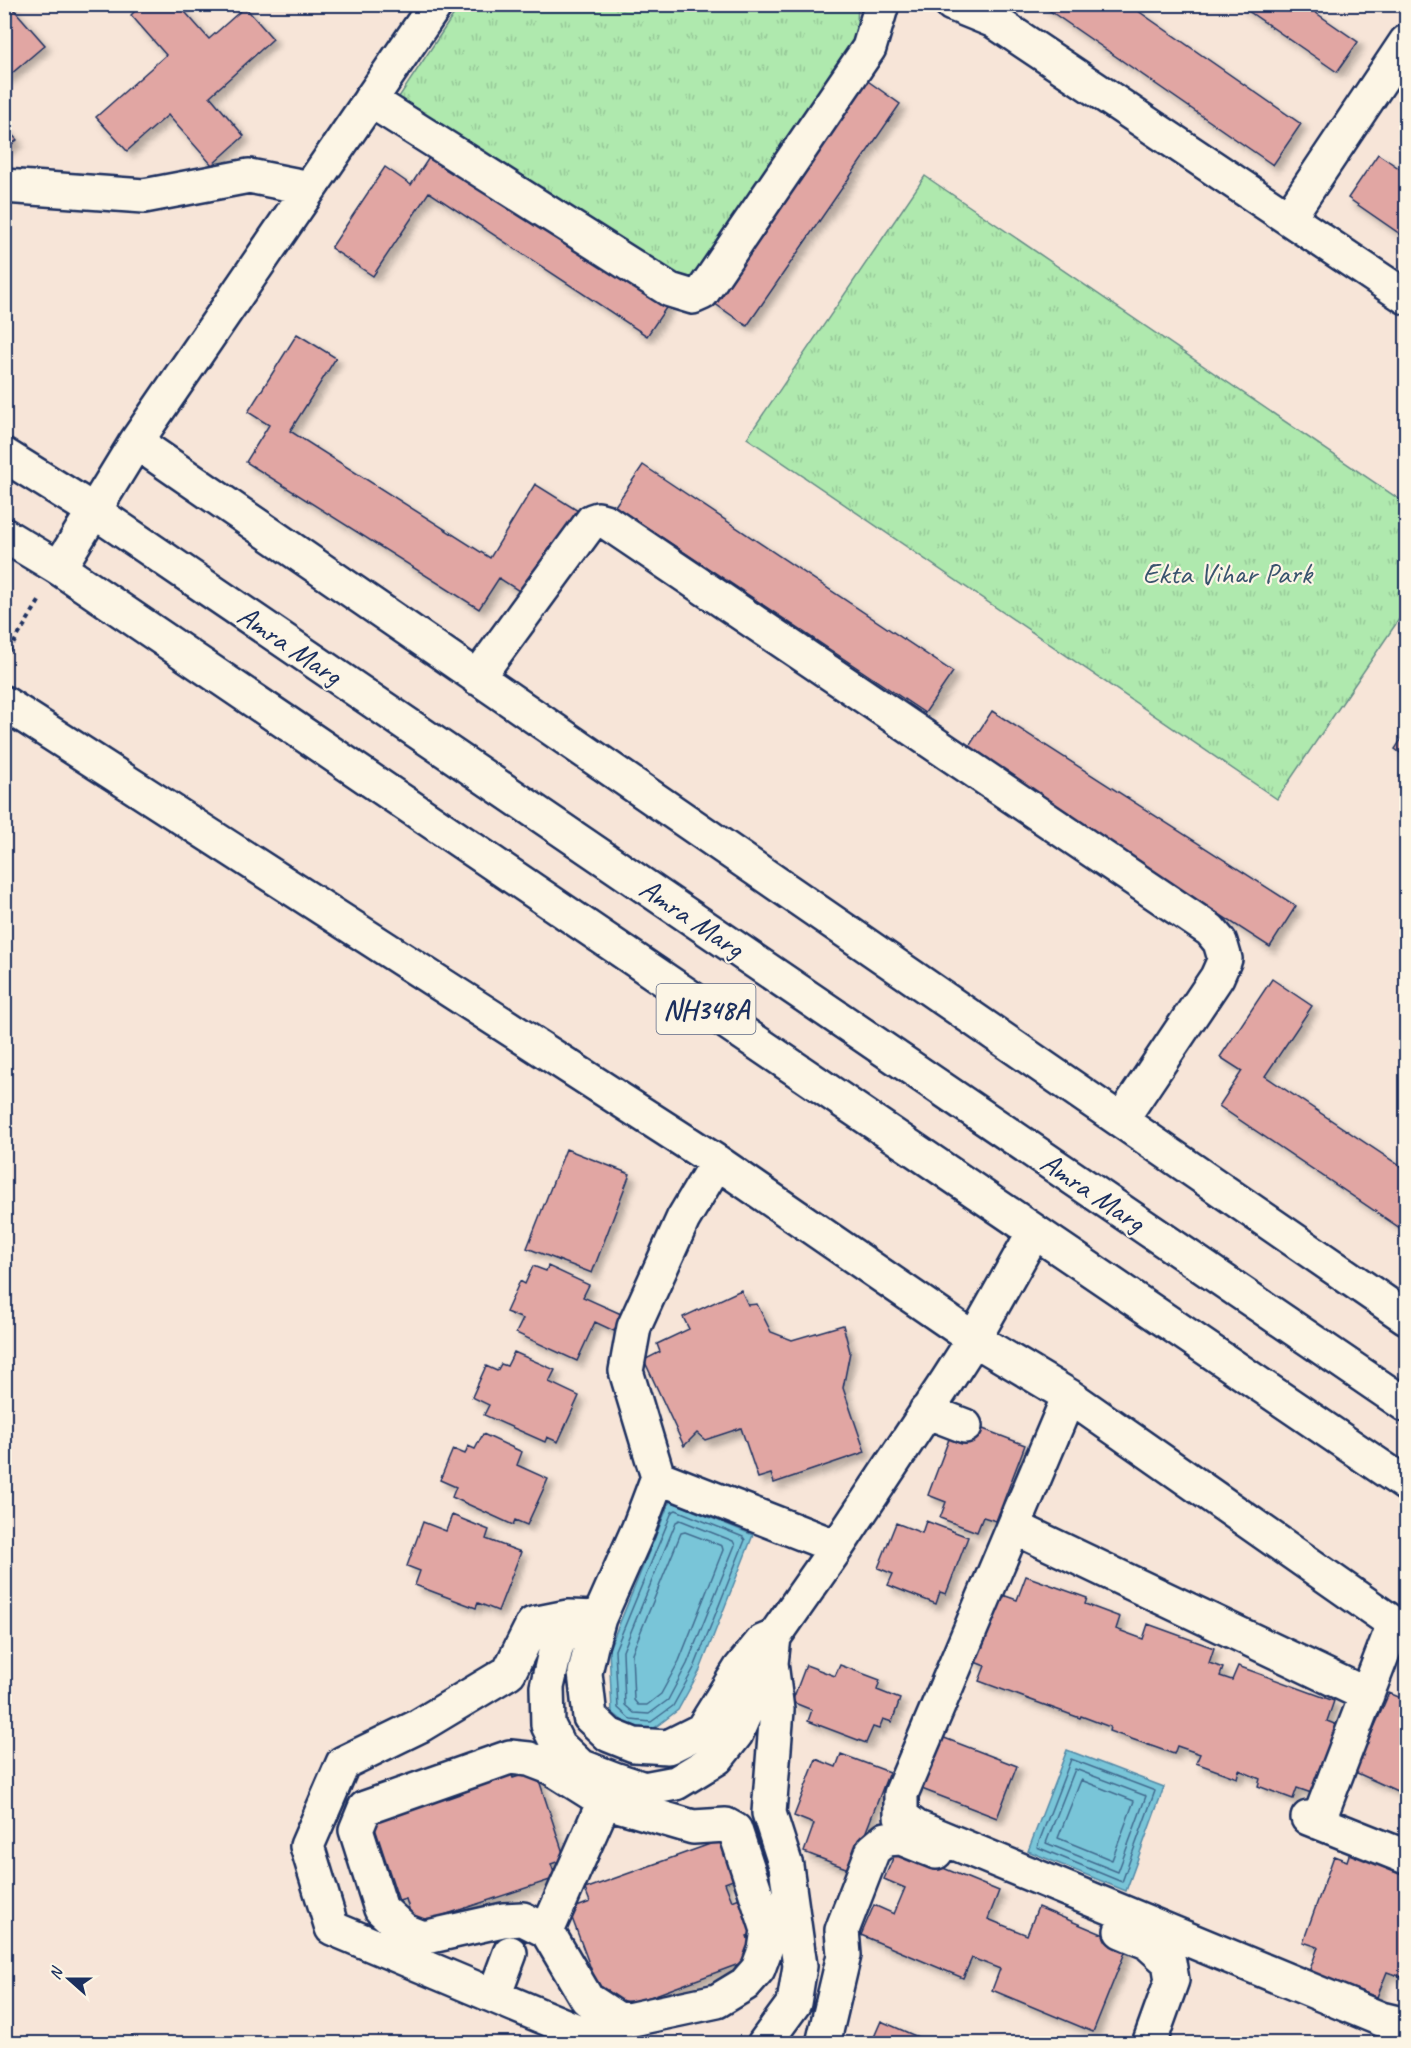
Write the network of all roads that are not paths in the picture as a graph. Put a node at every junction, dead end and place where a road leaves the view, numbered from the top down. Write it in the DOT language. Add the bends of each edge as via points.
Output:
graph roads {
  1 [pos="436,4"];
  2 [pos="882,4"];
  3 [pos="952,4"];
  4 [pos="1407,42"];
  5 [pos="370,100"];
  6 [pos="4,186"];
  7 [pos="310,188"];
  8 [pos="1288,217"];
  9 [pos="1407,297"];
  10 [pos="136,442"];
  11 [pos="4,455"];
  12 [pos="94,511"];
  13 [pos="4,535"];
  14 [pos="59,568"];
  15 [pos="477,678"];
  16 [pos="4,703"];
  17 [pos="1121,1120"];
  18 [pos="717,1162"];
  19 [pos="1034,1232"];
  20 [pos="1407,1317"];
  21 [pos="974,1339"];
  22 [pos="1069,1396"];
  23 [pos="1407,1405"];
  24 [pos="926,1411"];
  25 [pos="964,1426"];
  26 [pos="657,1477"];
  27 [pos="1406,1484"];
  28 [pos="1014,1527"];
  29 [pos="837,1547"];
  30 [pos="584,1618"];
  31 [pos="1400,1628"];
  32 [pos="773,1650"];
  33 [pos="1367,1695"];
  34 [pos="609,1790"];
  35 [pos="1407,1857"];
  36 [pos="547,1931"];
  37 [pos="510,1953"];
  38 [pos="494,1996"];
  39 [pos="1407,2025"];
  40 [pos="608,2043"];
  41 [pos="764,2043"];
  42 [pos="823,2043"];
  43 [pos="1149,2043"];
  1 -- 5 [label="main road"];
  2 -- 5 [label="main road" via="868,48 702,293 693,297 670,290"];
  3 -- 8 [label="main road" via="994,21"];
  4 -- 8 [label="main road"];
  5 -- 7 [label="main road"];
  6 -- 7 [label="main road" via="144,196 249,176"];
  7 -- 10 [label="main road"];
  8 -- 9 [label="main road"];
  10 -- 12 [label="main road"];
  10 -- 15 [label="main road"];
  11 -- 12 [label="main road, Amra Marg / NH348A"];
  12 -- 14 [label="main road"];
  12 -- 23 [label="main road, Amra Marg / NH348A"];
  13 -- 14 [label="main road, NH348A"];
  14 -- 19 [label="main road, NH348A"];
  15 -- 17 [label="main road"];
  15 -- 17 [label="main road" via="592,521 605,521 1210,930 1220,942 1225,959 1217,977"];
  16 -- 18 [label="main road"];
  17 -- 20 [label="main road"];
  18 -- 21 [label="main road"];
  18 -- 26 [label="main road" via="682,1219 633,1327 626,1371"];
  19 -- 21 [label="main road"];
  19 -- 27 [label="main road, NH348A"];
  21 -- 22 [label="main road"];
  21 -- 24 [label="main road"];
  22 -- 28 [label="main road"];
  22 -- 31 [label="main road"];
  24 -- 25 [label="main road"];
  24 -- 29 [label="main road"];
  26 -- 29 [label="main road"];
  26 -- 30 [label="main road" via="638,1530"];
  28 -- 33 [label="main road"];
  28 -- 39 [label="main road" via="901,1794 901,1816 927,1832 1381,2019"];
  29 -- 32 [label="main road"];
  30 -- 32 [label="main road" via="590,1717 609,1736 634,1745 668,1747 702,1730 762,1642"];
  30 -- 34 [label="main road" via="556,1648 547,1687 548,1725 558,1745"];
  30 -- 38 [label="main road" via="533,1624 509,1672 419,1726 343,1763 307,1846 332,1928"];
  31 -- 33 [label="main road"];
  32 -- 34 [label="main road" via="736,1734 717,1758 676,1783"];
  32 -- 41 [label="main road" via="777,1710 769,1813 786,1866 800,1966 794,2003"];
  33 -- 35 [label="main road" via="1313,1820"];
  34 -- 36 [label="main road"];
  34 -- 36 [label="main road" via="529,1760 510,1757 365,1808 356,1830 381,1909 405,1931 423,1938 523,1919"];
  34 -- 36 [label="main road" via="693,1827 726,1825 735,1830 768,1930 758,1969 746,1984 717,2001 628,2020 616,2018 587,1999"];
  37 -- 38 [label="main road"];
  38 -- 40 [label="main road"];
  42 -- 43 [label="main road" via="844,1955 842,1930 873,1850 886,1839 901,1838 1147,1942 1169,1962 1172,1980"];
}
